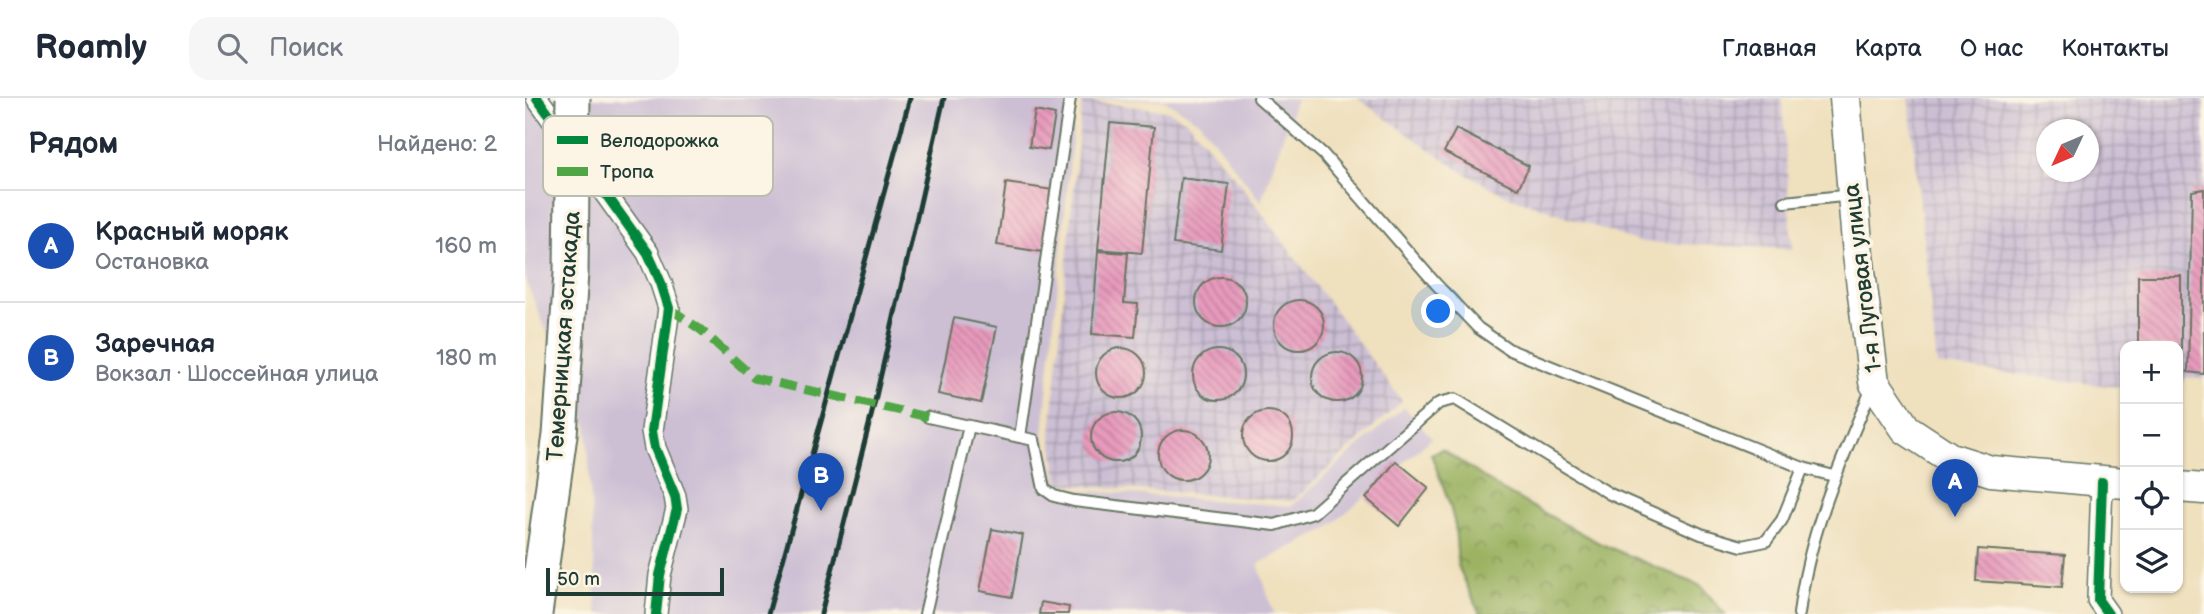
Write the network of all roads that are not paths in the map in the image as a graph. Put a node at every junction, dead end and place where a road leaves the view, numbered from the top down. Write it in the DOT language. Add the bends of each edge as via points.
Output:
graph roads {
  1 [pos="537,98"];
  2 [pos="573,98"];
  3 [pos="1070,98"];
  4 [pos="1259,98"];
  5 [pos="1845,98"];
  6 [pos="550,116"];
  7 [pos="573,116"];
  8 [pos="1852,195"];
  9 [pos="572,196"];
  10 [pos="607,196"];
  11 [pos="1785,202"];
  12 [pos="1874,382"];
  13 [pos="928,417"];
  14 [pos="969,426"];
  15 [pos="1020,437"];
  16 [pos="1803,468"];
  17 [pos="1834,476"];
  18 [pos="2113,483"];
  19 [pos="2183,487"];
  20 [pos="2204,489"];
  21 [pos="535,614"];
  22 [pos="656,614"];
  23 [pos="925,614"];
  24 [pos="1799,614"];
  25 [pos="2108,614"];
  1 -- 6 [label="street"];
  2 -- 7 [label="main road, Темерницкая эстакада, bridge"];
  3 -- 15 [label="lane"];
  4 -- 16 [label="lane" via="1323,154 1478,328 1510,350"];
  5 -- 8 [label="main road, 1-я Луговая улица"];
  8 -- 11 [label="lane"];
  8 -- 12 [label="main road, 1-я Луговая улица"];
  9 -- 21 [label="main road, Темерницкая эстакада, bridge" via="561,422"];
  10 -- 22 [label="street" via="648,253 669,308 652,432 677,509 660,575"];
  12 -- 17 [label="lane"];
  12 -- 18 [label="main road, 1-я Луговая улица" via="1906,429 1949,458 1991,471"];
  13 -- 14 [label="lane"];
  14 -- 15 [label="lane"];
  14 -- 23 [label="lane"];
  15 -- 16 [label="lane" via="1034,440 1044,489 1054,496 1275,525 1313,513 1439,403 1455,399 1610,494 1701,534 1742,546 1766,541 1782,520"];
  16 -- 17 [label="lane"];
  17 -- 24 [label="lane" via="1803,578"];
  18 -- 25 [label="street" via="2098,600"];
  19 -- 20 [label="main road"];
}
